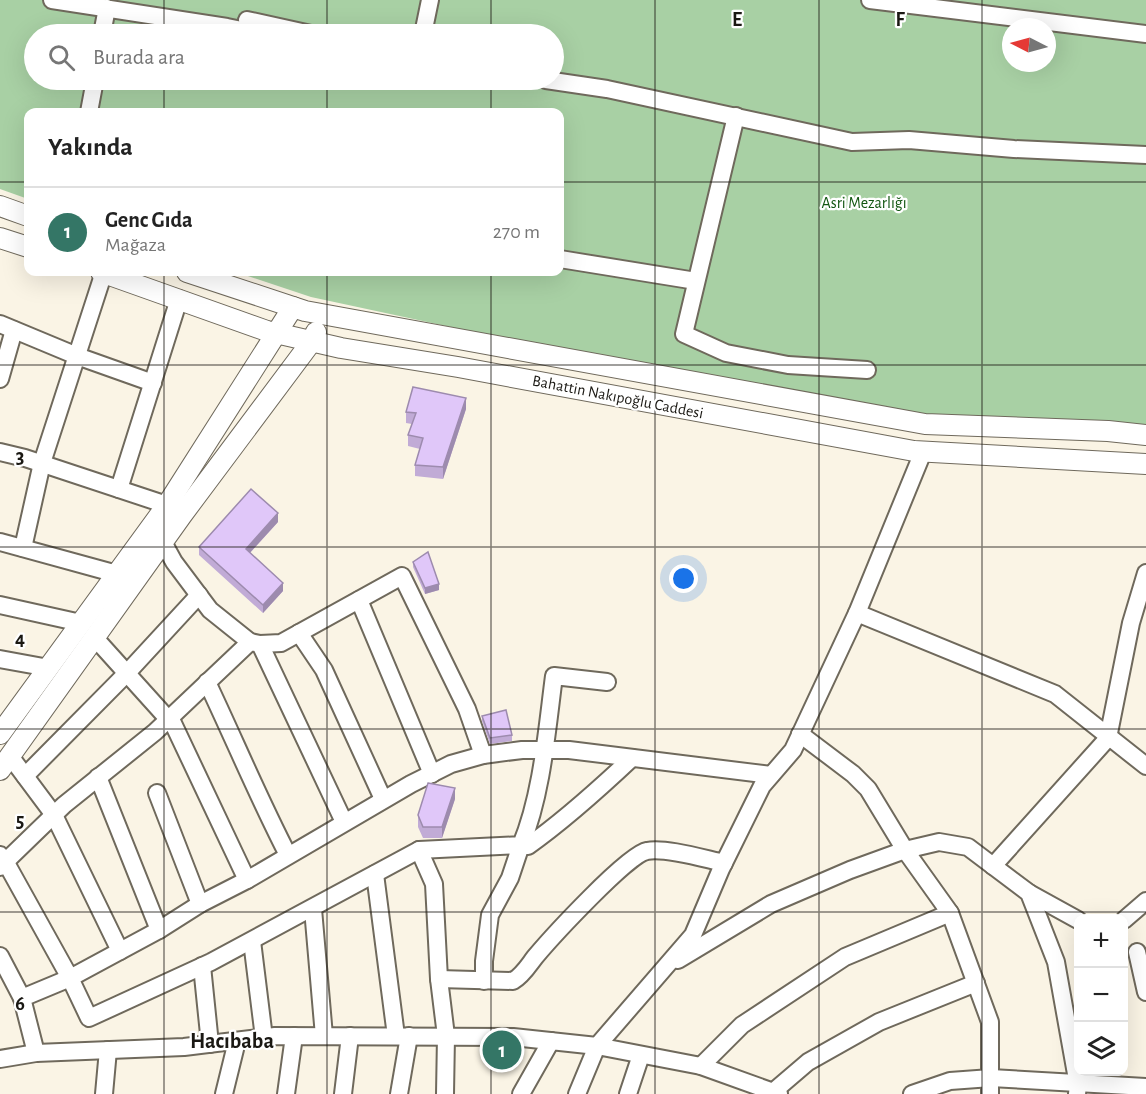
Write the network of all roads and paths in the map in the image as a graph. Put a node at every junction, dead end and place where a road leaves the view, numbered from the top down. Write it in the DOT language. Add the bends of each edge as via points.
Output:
graph roads {
  1 [pos="52,0"];
  2 [pos="124,0"];
  3 [pos="430,0"];
  4 [pos="870,0"];
  5 [pos="106,8"];
  6 [pos="104,24"];
  7 [pos="201,24"];
  8 [pos="265,24"];
  9 [pos="425,24"];
  10 [pos="1146,34"];
  11 [pos="564,71"];
  12 [pos="564,83"];
  13 [pos="93,90"];
  14 [pos="90,108"];
  15 [pos="736,116"];
  16 [pos="1146,147"];
  17 [pos="1146,155"];
  18 [pos="0,206"];
  19 [pos="24,215"];
  20 [pos="0,237"];
  21 [pos="24,246"];
  22 [pos="564,260"];
  23 [pos="102,276"];
  24 [pos="114,276"];
  25 [pos="199,276"];
  26 [pos="696,281"];
  27 [pos="179,299"];
  28 [pos="293,307"];
  29 [pos="323,314"];
  30 [pos="7,327"];
  31 [pos="276,333"];
  32 [pos="312,341"];
  33 [pos="77,356"];
  34 [pos="867,370"];
  35 [pos="0,378"];
  36 [pos="153,383"];
  37 [pos="1146,435"];
  38 [pos="0,452"];
  39 [pos="923,452"];
  40 [pos="42,463"];
  41 [pos="1146,464"];
  42 [pos="119,489"];
  43 [pos="167,505"];
  44 [pos="0,542"];
  45 [pos="163,542"];
  46 [pos="23,548"];
  47 [pos="1146,573"];
  48 [pos="117,574"];
  49 [pos="199,595"];
  50 [pos="359,600"];
  51 [pos="0,605"];
  52 [pos="857,614"];
  53 [pos="81,623"];
  54 [pos="298,633"];
  55 [pos="95,638"];
  56 [pos="255,643"];
  57 [pos="0,659"];
  58 [pos="49,668"];
  59 [pos="127,673"];
  60 [pos="207,682"];
  61 [pos="607,682"];
  62 [pos="7,715"];
  63 [pos="169,718"];
  64 [pos="0,734"];
  65 [pos="800,734"];
  66 [pos="1108,738"];
  67 [pos="544,750"];
  68 [pos="483,755"];
  69 [pos="632,758"];
  70 [pos="5,763"];
  71 [pos="1146,766"];
  72 [pos="432,774"];
  73 [pos="771,775"];
  74 [pos="25,776"];
  75 [pos="99,777"];
  76 [pos="157,793"];
  77 [pos="384,799"];
  78 [pos="54,815"];
  79 [pos="344,822"];
  80 [pos="521,845"];
  81 [pos="419,850"];
  82 [pos="905,850"];
  83 [pos="288,855"];
  84 [pos="2,861"];
  85 [pos="724,863"];
  86 [pos="993,866"];
  87 [pos="375,874"];
  88 [pos="247,880"];
  89 [pos="1029,892"];
  90 [pos="1146,901"];
  91 [pos="200,904"];
  92 [pos="313,909"];
  93 [pos="950,913"];
  94 [pos="1128,917"];
  95 [pos="1074,918"];
  96 [pos="159,930"];
  97 [pos="252,941"];
  98 [pos="120,951"];
  99 [pos="1136,951"];
  100 [pos="0,957"];
  101 [pos="202,966"];
  102 [pos="664,968"];
  103 [pos="70,978"];
  104 [pos="439,979"];
  105 [pos="484,981"];
  106 [pos="976,983"];
  107 [pos="1146,992"];
  108 [pos="22,998"];
  109 [pos="294,1036"];
  110 [pos="324,1036"];
  111 [pos="350,1036"];
  112 [pos="403,1036"];
  113 [pos="446,1036"];
  114 [pos="264,1038"];
  115 [pos="237,1041"];
  116 [pos="551,1041"];
  117 [pos="210,1044"];
  118 [pos="597,1046"];
  119 [pos="108,1050"];
  120 [pos="36,1053"];
  121 [pos="641,1054"];
  122 [pos="0,1059"];
  123 [pos="701,1066"];
  124 [pos="990,1086"];
  125 [pos="1146,1087"];
  126 [pos="1078,1089"];
  127 [pos="776,1093"];
  128 [pos="104,1094"];
  129 [pos="224,1094"];
  130 [pos="286,1094"];
  131 [pos="343,1094"];
  132 [pos="399,1094"];
  133 [pos="445,1094"];
  134 [pos="521,1094"];
  135 [pos="578,1094"];
  136 [pos="628,1094"];
  137 [pos="912,1094"];
  1 -- 5 [label="street"];
  2 -- 8 [label="street"];
  3 -- 9 [label="street"];
  4 -- 10 [label="street"];
  5 -- 6 [label="street"];
  5 -- 7 [label="street"];
  11 -- 16 [label="street" via="854,132 908,129"];
  12 -- 15 [label="street"];
  13 -- 14 [label="street"];
  15 -- 17 [label="street" via="862,143 909,140"];
  15 -- 26 [label="street"];
  18 -- 19 [label="main road"];
  20 -- 21 [label="main road"];
  22 -- 26 [label="street"];
  23 -- 33 [label="street"];
  24 -- 27 [label="main road, Bahattin Nakıpoğlu Caddesi"];
  25 -- 28 [label="main road, Bahattin Nakıpoğlu Caddesi"];
  26 -- 34 [label="street" via="684,334 726,353 788,366"];
  27 -- 31 [label="main road, Bahattin Nakıpoğlu Caddesi"];
  27 -- 36 [label="street"];
  28 -- 29 [label="main road, Bahattin Nakıpoğlu Caddesi"];
  28 -- 31 [label="main road"];
  29 -- 32 [label="main road"];
  29 -- 37 [label="main road, Bahattin Nakıpoğlu Caddesi" via="926,424"];
  30 -- 33 [label="street"];
  30 -- 35 [label="street"];
  31 -- 32 [label="main road, Bahattin Nakıpoğlu Caddesi"];
  31 -- 43 [label="main road"];
  32 -- 39 [label="main road, Bahattin Nakıpoğlu Caddesi"];
  32 -- 45 [label="main road"];
  33 -- 36 [label="street"];
  33 -- 40 [label="street"];
  36 -- 42 [label="street"];
  38 -- 40 [label="street"];
  39 -- 41 [label="main road, Bahattin Nakıpoğlu Caddesi"];
  39 -- 52 [label="street"];
  40 -- 42 [label="street"];
  40 -- 46 [label="street"];
  42 -- 43 [label="street"];
  43 -- 48 [label="main road"];
  44 -- 46 [label="street"];
  45 -- 49 [label="street"];
  45 -- 55 [label="main road"];
  46 -- 48 [label="street"];
  47 -- 66 [label="street" via="1131,622"];
  48 -- 53 [label="main road"];
  49 -- 56 [label="street" via="210,610"];
  49 -- 59 [label="street"];
  50 -- 54 [label="street"];
  50 -- 68 [label="street" via="402,576 467,710"];
  50 -- 72 [label="street"];
  51 -- 53 [label="street"];
  52 -- 65 [label="street"];
  52 -- 66 [label="street" via="1055,694"];
  53 -- 58 [label="main road"];
  54 -- 56 [label="street" via="281,643"];
  54 -- 77 [label="street" via="324,670"];
  55 -- 59 [label="street"];
  55 -- 70 [label="main road"];
  56 -- 60 [label="street"];
  56 -- 79 [label="street"];
  57 -- 58 [label="street"];
  58 -- 62 [label="main road"];
  59 -- 63 [label="street"];
  59 -- 74 [label="street"];
  60 -- 63 [label="street"];
  60 -- 83 [label="street"];
  61 -- 67 [label="street" via="555,676"];
  62 -- 64 [label="main road"];
  63 -- 75 [label="street"];
  63 -- 88 [label="street"];
  65 -- 73 [label="street" via="793,750"];
  65 -- 82 [label="street" via="868,789"];
  66 -- 71 [label="street"];
  66 -- 86 [label="street"];
  67 -- 68 [label="street"];
  67 -- 69 [label="street"];
  67 -- 80 [label="street" via="530,824"];
  68 -- 72 [label="street"];
  69 -- 73 [label="street"];
  69 -- 80 [label="street" via="550,831 528,846"];
  70 -- 74 [label="street"];
  72 -- 77 [label="street"];
  73 -- 85 [label="street"];
  74 -- 78 [label="street"];
  75 -- 78 [label="street"];
  75 -- 96 [label="street"];
  76 -- 91 [label="street"];
  77 -- 79 [label="street"];
  78 -- 84 [label="street"];
  78 -- 98 [label="street"];
  79 -- 83 [label="street"];
  80 -- 81 [label="street"];
  80 -- 105 [label="street" via="510,878 490,915"];
  81 -- 87 [label="street"];
  81 -- 104 [label="street" via="434,884"];
  82 -- 86 [label="street" via="939,843 968,847"];
  82 -- 93 [label="street"];
  82 -- 102 [label="street" via="771,904"];
  83 -- 88 [label="street"];
  84 -- 103 [label="street"];
  85 -- 102 [label="street" via="693,935"];
  85 -- 105 [label="street" via="663,851 647,851 634,857 519,978"];
  86 -- 89 [label="street"];
  87 -- 92 [label="street"];
  87 -- 112 [label="street"];
  88 -- 91 [label="street"];
  89 -- 95 [label="street"];
  89 -- 126 [label="street" via="1056,962"];
  90 -- 94 [label="street"];
  91 -- 96 [label="street"];
  92 -- 97 [label="street"];
  92 -- 110 [label="street"];
  93 -- 106 [label="street"];
  93 -- 123 [label="street" via="845,957 742,1025"];
  96 -- 98 [label="street"];
  97 -- 101 [label="street"];
  97 -- 114 [label="street"];
  98 -- 103 [label="street"];
  99 -- 107 [label="street"];
  100 -- 108 [label="street"];
  101 -- 103 [label="street" via="89,1018"];
  101 -- 117 [label="street"];
  102 -- 118 [label="street"];
  103 -- 108 [label="street"];
  104 -- 105 [label="street"];
  104 -- 113 [label="street"];
  106 -- 124 [label="street" via="990,1022"];
  106 -- 127 [label="street" via="879,1022 808,1062"];
  108 -- 120 [label="street"];
  109 -- 110 [label="street"];
  109 -- 114 [label="street"];
  109 -- 130 [label="street"];
  110 -- 111 [label="street"];
  111 -- 112 [label="street"];
  111 -- 131 [label="street"];
  112 -- 113 [label="street"];
  112 -- 132 [label="street"];
  113 -- 116 [label="street" via="513,1036"];
  113 -- 133 [label="street"];
  114 -- 115 [label="street"];
  115 -- 117 [label="street"];
  115 -- 129 [label="street"];
  116 -- 118 [label="street"];
  116 -- 134 [label="street"];
  117 -- 119 [label="street"];
  118 -- 121 [label="street"];
  118 -- 135 [label="street"];
  119 -- 120 [label="street"];
  119 -- 128 [label="street"];
  120 -- 122 [label="street"];
  121 -- 123 [label="street"];
  121 -- 136 [label="street"];
  123 -- 127 [label="street"];
  124 -- 126 [label="street"];
  124 -- 137 [label="street" via="950,1081"];
  125 -- 126 [label="street"];
}
